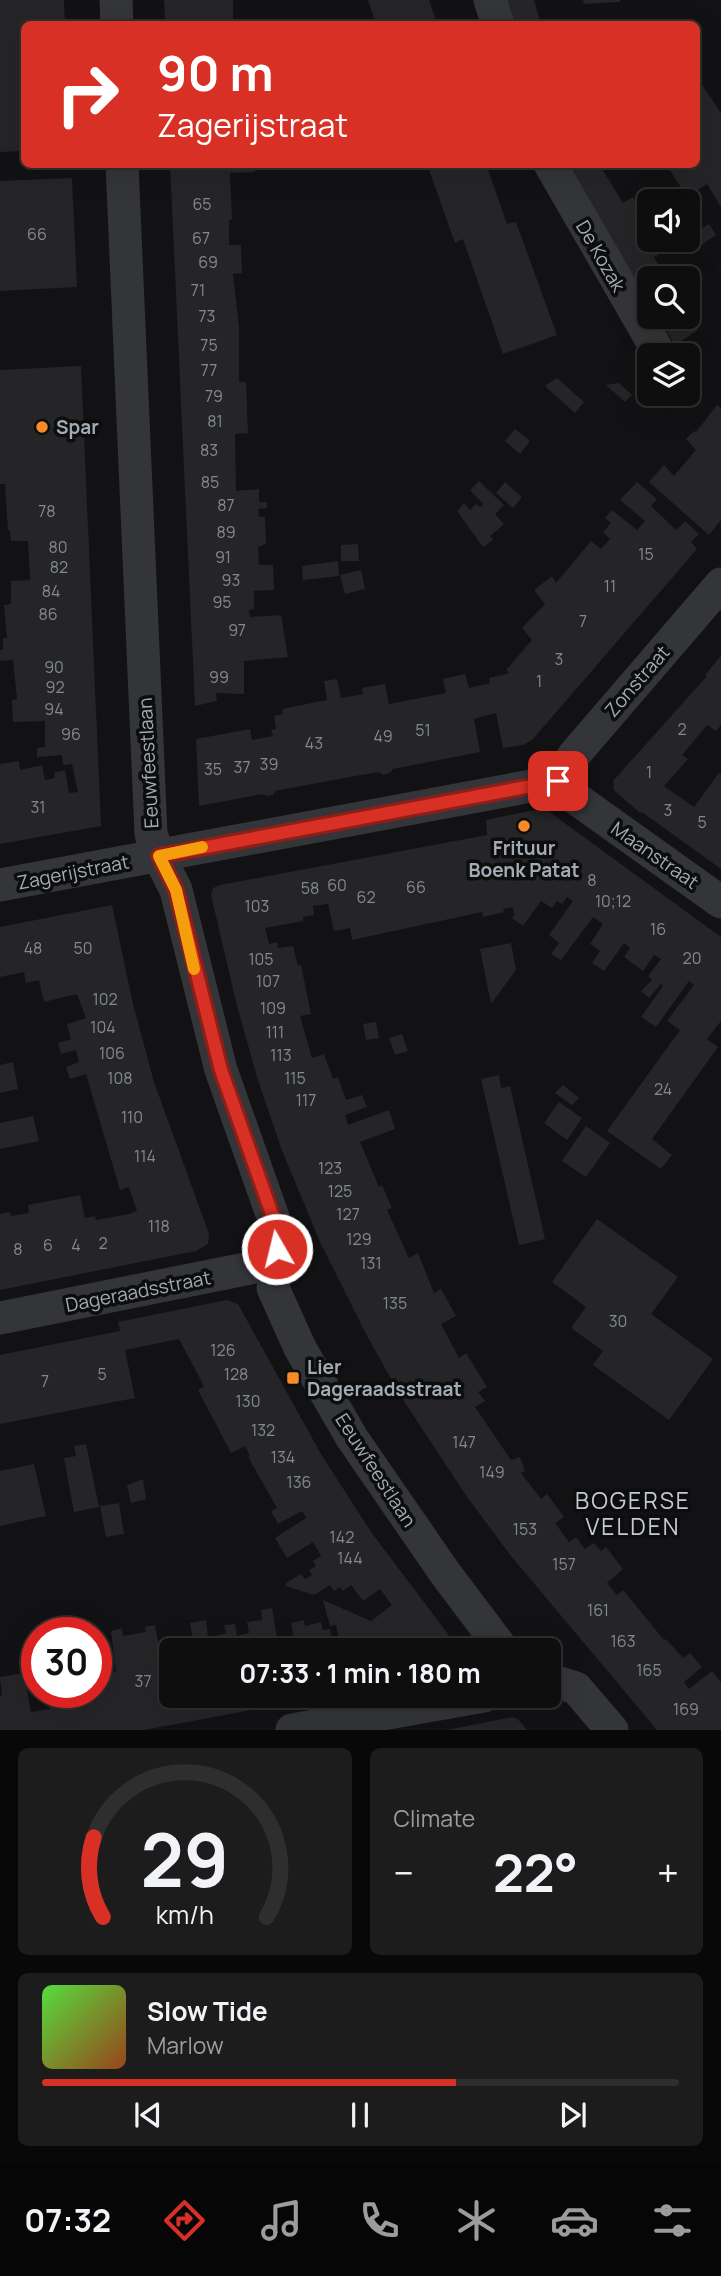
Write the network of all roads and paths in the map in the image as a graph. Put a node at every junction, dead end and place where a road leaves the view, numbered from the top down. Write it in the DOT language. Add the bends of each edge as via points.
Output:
graph roads {
  1 [pos="116,0"];
  2 [pos="491,0"];
  3 [pos="117,21"];
  4 [pos="497,21"];
  5 [pos="122,168"];
  6 [pos="552,168"];
  7 [pos="653,343"];
  8 [pos="721,584"];
  9 [pos="558,781"];
  10 [pos="159,856"];
  11 [pos="0,885"];
  12 [pos="721,902"];
  13 [pos="275,1264"];
  14 [pos="0,1318"];
  15 [pos="494,1638"];
  16 [pos="561,1683"];
  17 [pos="416,1708"];
  18 [pos="292,1730"];
  19 [pos="612,1730"];
  1 -- 3 [label="street"];
  2 -- 4 [label="street"];
  5 -- 10 [label="street, Eeuwfeestlaan" via="151,834"];
  6 -- 7 [label="street, De Kozak"];
  8 -- 9 [label="street, Zonstraat" via="573,755"];
  9 -- 10 [label="street, Zagerijstraat"];
  9 -- 12 [label="street, Maanstraat"];
  10 -- 11 [label="street, Zagerijstraat"];
  10 -- 13 [label="street, Eeuwfeestlaan" via="176,890 221,1070 279,1234"];
  13 -- 14 [label="street, Dageraadsstraat"];
  13 -- 15 [label="street, Eeuwfeestlaan" via="272,1288 300,1348 352,1438"];
  16 -- 19 [label="street" via="576,1688"];
  17 -- 18 [label="street"];
}
